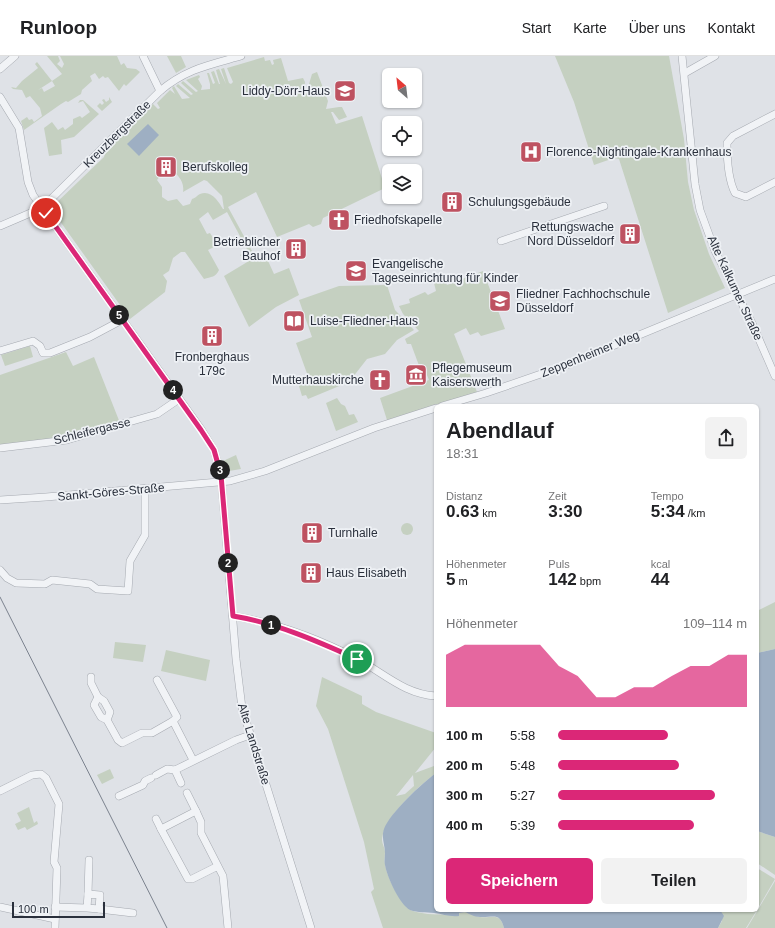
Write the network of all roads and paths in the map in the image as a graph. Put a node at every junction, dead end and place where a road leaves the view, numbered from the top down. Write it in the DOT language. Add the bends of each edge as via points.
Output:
graph roads {
  1 [pos="15,56"];
  2 [pos="143,56"];
  3 [pos="241,56"];
  4 [pos="682,56"];
  5 [pos="715,56"];
  6 [pos="0,69"];
  7 [pos="685,73"];
  8 [pos="160,91"];
  9 [pos="0,97"];
  10 [pos="775,114"];
  11 [pos="775,182"];
  12 [pos="604,206"];
  13 [pos="42,208"];
  14 [pos="0,226"];
  15 [pos="501,241"];
  16 [pos="775,279"];
  17 [pos="736,295"];
  18 [pos="122,320"];
  19 [pos="0,351"];
  20 [pos="775,376"];
  21 [pos="179,399"];
  22 [pos="449,404"];
  23 [pos="434,409"];
  24 [pos="0,448"];
  25 [pos="221,482"];
  26 [pos="144,489"];
  27 [pos="0,500"];
  28 [pos="0,570"];
  29 [pos="233,616"];
  30 [pos="91,676"];
  31 [pos="157,680"];
  32 [pos="434,696"];
  33 [pos="98,697"];
  34 [pos="107,720"];
  35 [pos="173,721"];
  36 [pos="250,735"];
  37 [pos="193,760"];
  38 [pos="175,770"];
  39 [pos="182,783"];
  40 [pos="0,791"];
  41 [pos="187,793"];
  42 [pos="120,796"];
  43 [pos="196,811"];
  44 [pos="156,819"];
  45 [pos="161,829"];
  46 [pos="89,860"];
  47 [pos="218,866"];
  48 [pos="88,894"];
  49 [pos="0,907"];
  50 [pos="55,907"];
  51 [pos="87,908"];
  52 [pos="99,909"];
  53 [pos="133,913"];
  54 [pos="55,919"];
  55 [pos="55,928"];
  56 [pos="228,928"];
  57 [pos="311,928"];
  1 -- 6 [label="street"];
  2 -- 8 [label="street"];
  3 -- 8 [label="street, Kreuzbergstraße" via="189,71"];
  4 -- 7 [label="street, Alte Kalkumer Straße"];
  5 -- 7 [label="street"];
  7 -- 17 [label="street, Alte Kalkumer Straße" via="695,184 700,210 715,251"];
  8 -- 13 [label="street, Kreuzbergstraße"];
  9 -- 13 [label="street, Alte Landstraße" via="18,125 29,186"];
  10 -- 11 [label="street" via="733,136 727,143 735,194 746,197"];
  12 -- 15 [label="street"];
  13 -- 14 [label="street, Kreuzbergstraße"];
  13 -- 18 [label="street, Alte Landstraße"];
  16 -- 17 [label="street, Zeppenheimer Weg"];
  17 -- 20 [label="street, Alte Kalkumer Straße" via="752,323"];
  17 -- 22 [label="street, Zeppenheimer Weg" via="564,366 486,394"];
  18 -- 19 [label="street" via="90,337 50,353 43,352 33,341"];
  18 -- 21 [label="street, Alte Landstraße"];
  21 -- 24 [label="street, Schleifergasse" via="157,414 67,440"];
  21 -- 25 [label="street, Alte Landstraße" via="214,450"];
  23 -- 25 [label="street" via="374,428 265,471"];
  25 -- 26 [label="street, Sankt-Göres-Straße"];
  25 -- 29 [label="street, Alte Landstraße"];
  26 -- 27 [label="street, Sankt-Göres-Straße"];
  26 -- 28 [label="street" via="145,535 130,561 128,590 97,589 90,584 52,580 45,584 16,583"];
  29 -- 32 [label="street" via="286,629 357,659 408,690"];
  29 -- 36 [label="street, Alte Landstraße" via="239,693"];
  30 -- 33 [label="street" via="91,683"];
  31 -- 35 [label="street" via="177,717"];
  33 -- 34 [label="street" via="104,701 110,712"];
  33 -- 34 [label="street" via="94,705 101,717"];
  34 -- 35 [label="street" via="118,740 122,742 142,733 152,732"];
  35 -- 37 [label="street"];
  36 -- 37 [label="street"];
  36 -- 57 [label="street, Alte Landstraße"];
  37 -- 38 [label="street"];
  38 -- 39 [label="street"];
  38 -- 42 [label="street" via="167,769"];
  40 -- 50 [label="street" via="32,775 42,774 59,804 57,834 54,838 54,862 57,868"];
  41 -- 43 [label="street"];
  43 -- 45 [label="street"];
  43 -- 47 [label="street" via="202,822 201,833"];
  44 -- 45 [label="street"];
  45 -- 47 [label="street" via="188,879"];
  46 -- 48 [label="street"];
  47 -- 56 [label="street" via="225,883"];
  48 -- 51 [label="street"];
  48 -- 52 [label="street" via="100,895"];
  49 -- 54 [label="street"];
  50 -- 51 [label="street"];
  50 -- 54 [label="street"];
  51 -- 52 [label="street"];
  52 -- 53 [label="street"];
  54 -- 55 [label="street"];
}
